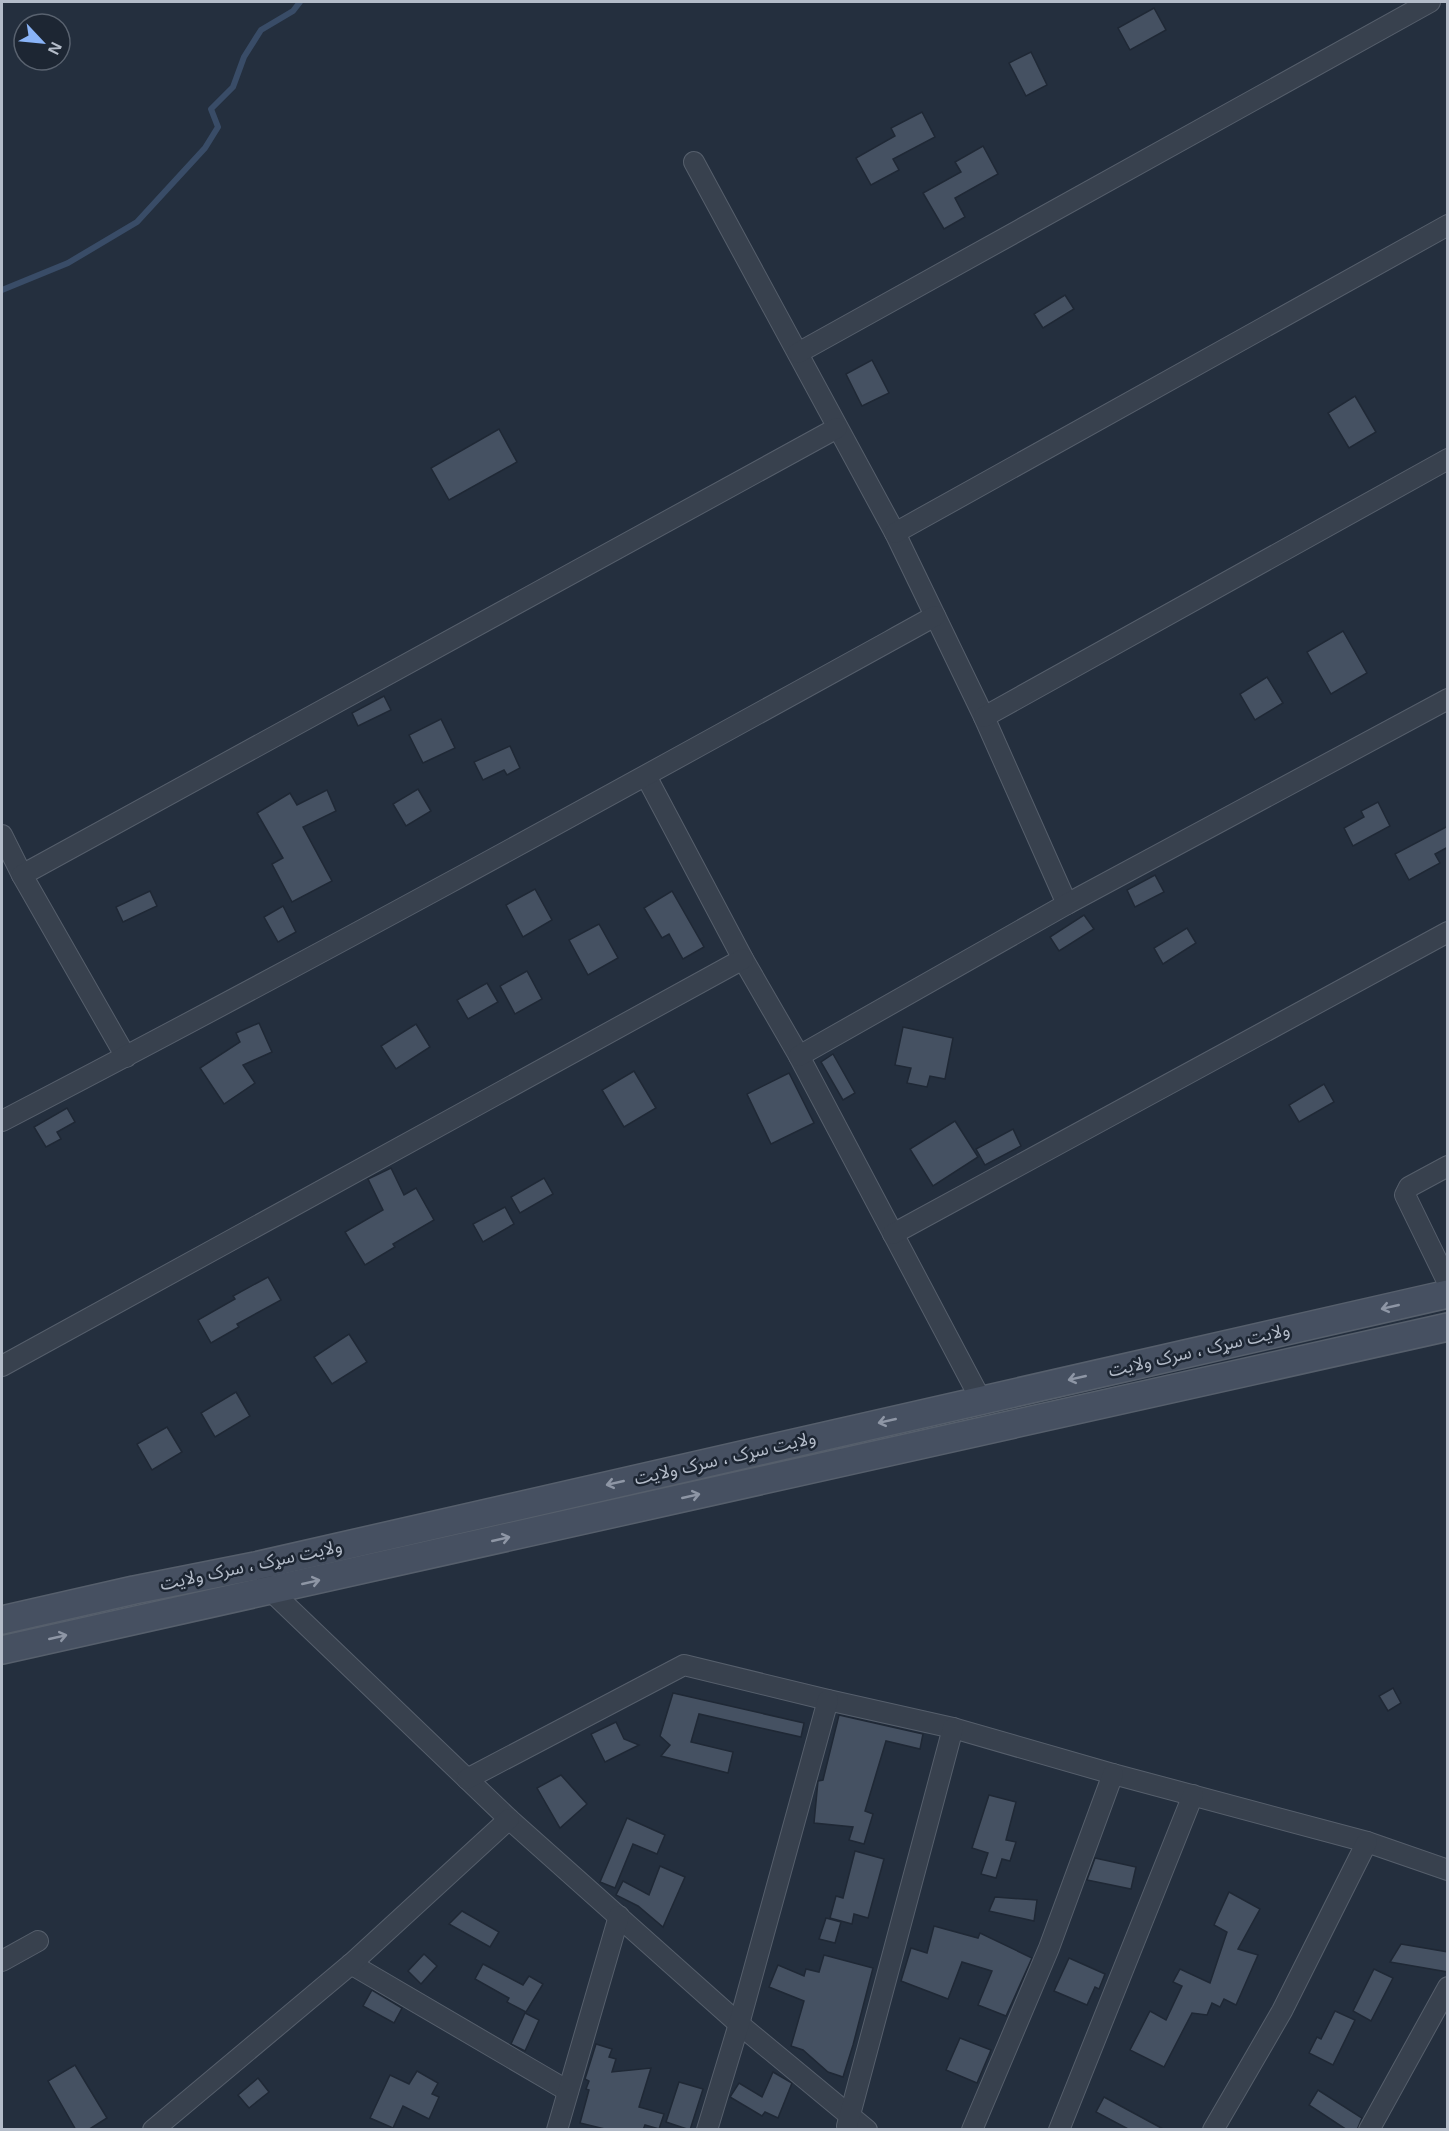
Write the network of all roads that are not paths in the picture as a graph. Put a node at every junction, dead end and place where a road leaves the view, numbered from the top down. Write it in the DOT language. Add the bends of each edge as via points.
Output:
graph roads {
  1 [pos="1430,2"];
  2 [pos="694,162"];
  3 [pos="1448,225"];
  4 [pos="798,352"];
  5 [pos="837,429"];
  6 [pos="1448,459"];
  7 [pos="895,533"];
  8 [pos="935,616"];
  9 [pos="1448,699"];
  10 [pos="984,717"];
  11 [pos="646,776"];
  12 [pos="2,835"];
  13 [pos="22,876"];
  14 [pos="1067,904"];
  15 [pos="1448,932"];
  16 [pos="742,959"];
  17 [pos="799,1056"];
  18 [pos="126,1057"];
  19 [pos="2,1121"];
  20 [pos="1448,1166"];
  21 [pos="893,1234"];
  22 [pos="1448,1283"];
  23 [pos="1448,1294"];
  24 [pos="1448,1327"];
  25 [pos="2,1366"];
  26 [pos="981,1400"];
  27 [pos="255,1566"];
  28 [pos="271,1591"];
  29 [pos="2,1620"];
  30 [pos="2,1650"];
  31 [pos="828,1700"];
  32 [pos="953,1728"];
  33 [pos="1113,1774"];
  34 [pos="467,1779"];
  35 [pos="1193,1795"];
  36 [pos="509,1819"];
  37 [pos="1367,1842"];
  38 [pos="1448,1870"];
  39 [pos="619,1916"];
  40 [pos="38,1941"];
  41 [pos="2,1961"];
  42 [pos="351,1964"];
  43 [pos="1448,1987"];
  44 [pos="739,2024"];
  45 [pos="568,2091"];
  46 [pos="848,2123"];
  47 [pos="153,2130"];
  48 [pos="557,2130"];
  49 [pos="707,2130"];
  50 [pos="867,2130"];
  51 [pos="972,2130"];
  52 [pos="1059,2130"];
  53 [pos="1213,2130"];
  54 [pos="1369,2130"];
  1 -- 4 [label="street"];
  2 -- 4 [label="street"];
  3 -- 7 [label="street"];
  4 -- 5 [label="street"];
  5 -- 7 [label="street"];
  5 -- 13 [label="street"];
  6 -- 10 [label="street"];
  7 -- 8 [label="street"];
  8 -- 10 [label="street"];
  8 -- 11 [label="street"];
  9 -- 14 [label="street"];
  10 -- 14 [label="street"];
  11 -- 16 [label="street"];
  11 -- 18 [label="street"];
  12 -- 13 [label="street"];
  13 -- 18 [label="street"];
  14 -- 17 [label="street"];
  15 -- 21 [label="street"];
  16 -- 17 [label="street"];
  16 -- 25 [label="street"];
  17 -- 21 [label="street"];
  18 -- 19 [label="street"];
  20 -- 22 [label="street" via="1409,1187 1405,1195"];
  21 -- 26 [label="street"];
  23 -- 26 [label="main road, ولایت سړک ، سرک ولایت, one-way"];
  28 -- 24 [label="main road, ولایت سړک ، سرک ولایت, one-way"];
  26 -- 27 [label="main road, ولایت سړک ، سرک ولایت, one-way"];
  27 -- 28 [label="street"];
  27 -- 29 [label="main road, ولایت سړک ، سرک ولایت"];
  30 -- 28 [label="main road, ولایت سړک ، سرک ولایت, one-way"];
  28 -- 34 [label="street"];
  31 -- 32 [label="street"];
  31 -- 34 [label="street" via="684,1665"];
  31 -- 44 [label="street"];
  32 -- 33 [label="street"];
  32 -- 46 [label="street"];
  33 -- 35 [label="street"];
  33 -- 51 [label="street" via="1048,1948"];
  34 -- 36 [label="street"];
  35 -- 37 [label="street"];
  35 -- 52 [label="street"];
  36 -- 39 [label="street"];
  36 -- 42 [label="street"];
  37 -- 38 [label="street"];
  37 -- 53 [label="street" via="1282,2011"];
  39 -- 44 [label="street"];
  39 -- 45 [label="street"];
  40 -- 41 [label="street"];
  42 -- 45 [label="street"];
  42 -- 47 [label="street"];
  43 -- 54 [label="street"];
  44 -- 46 [label="street"];
  44 -- 49 [label="street"];
  45 -- 48 [label="street"];
  46 -- 50 [label="street"];
}
